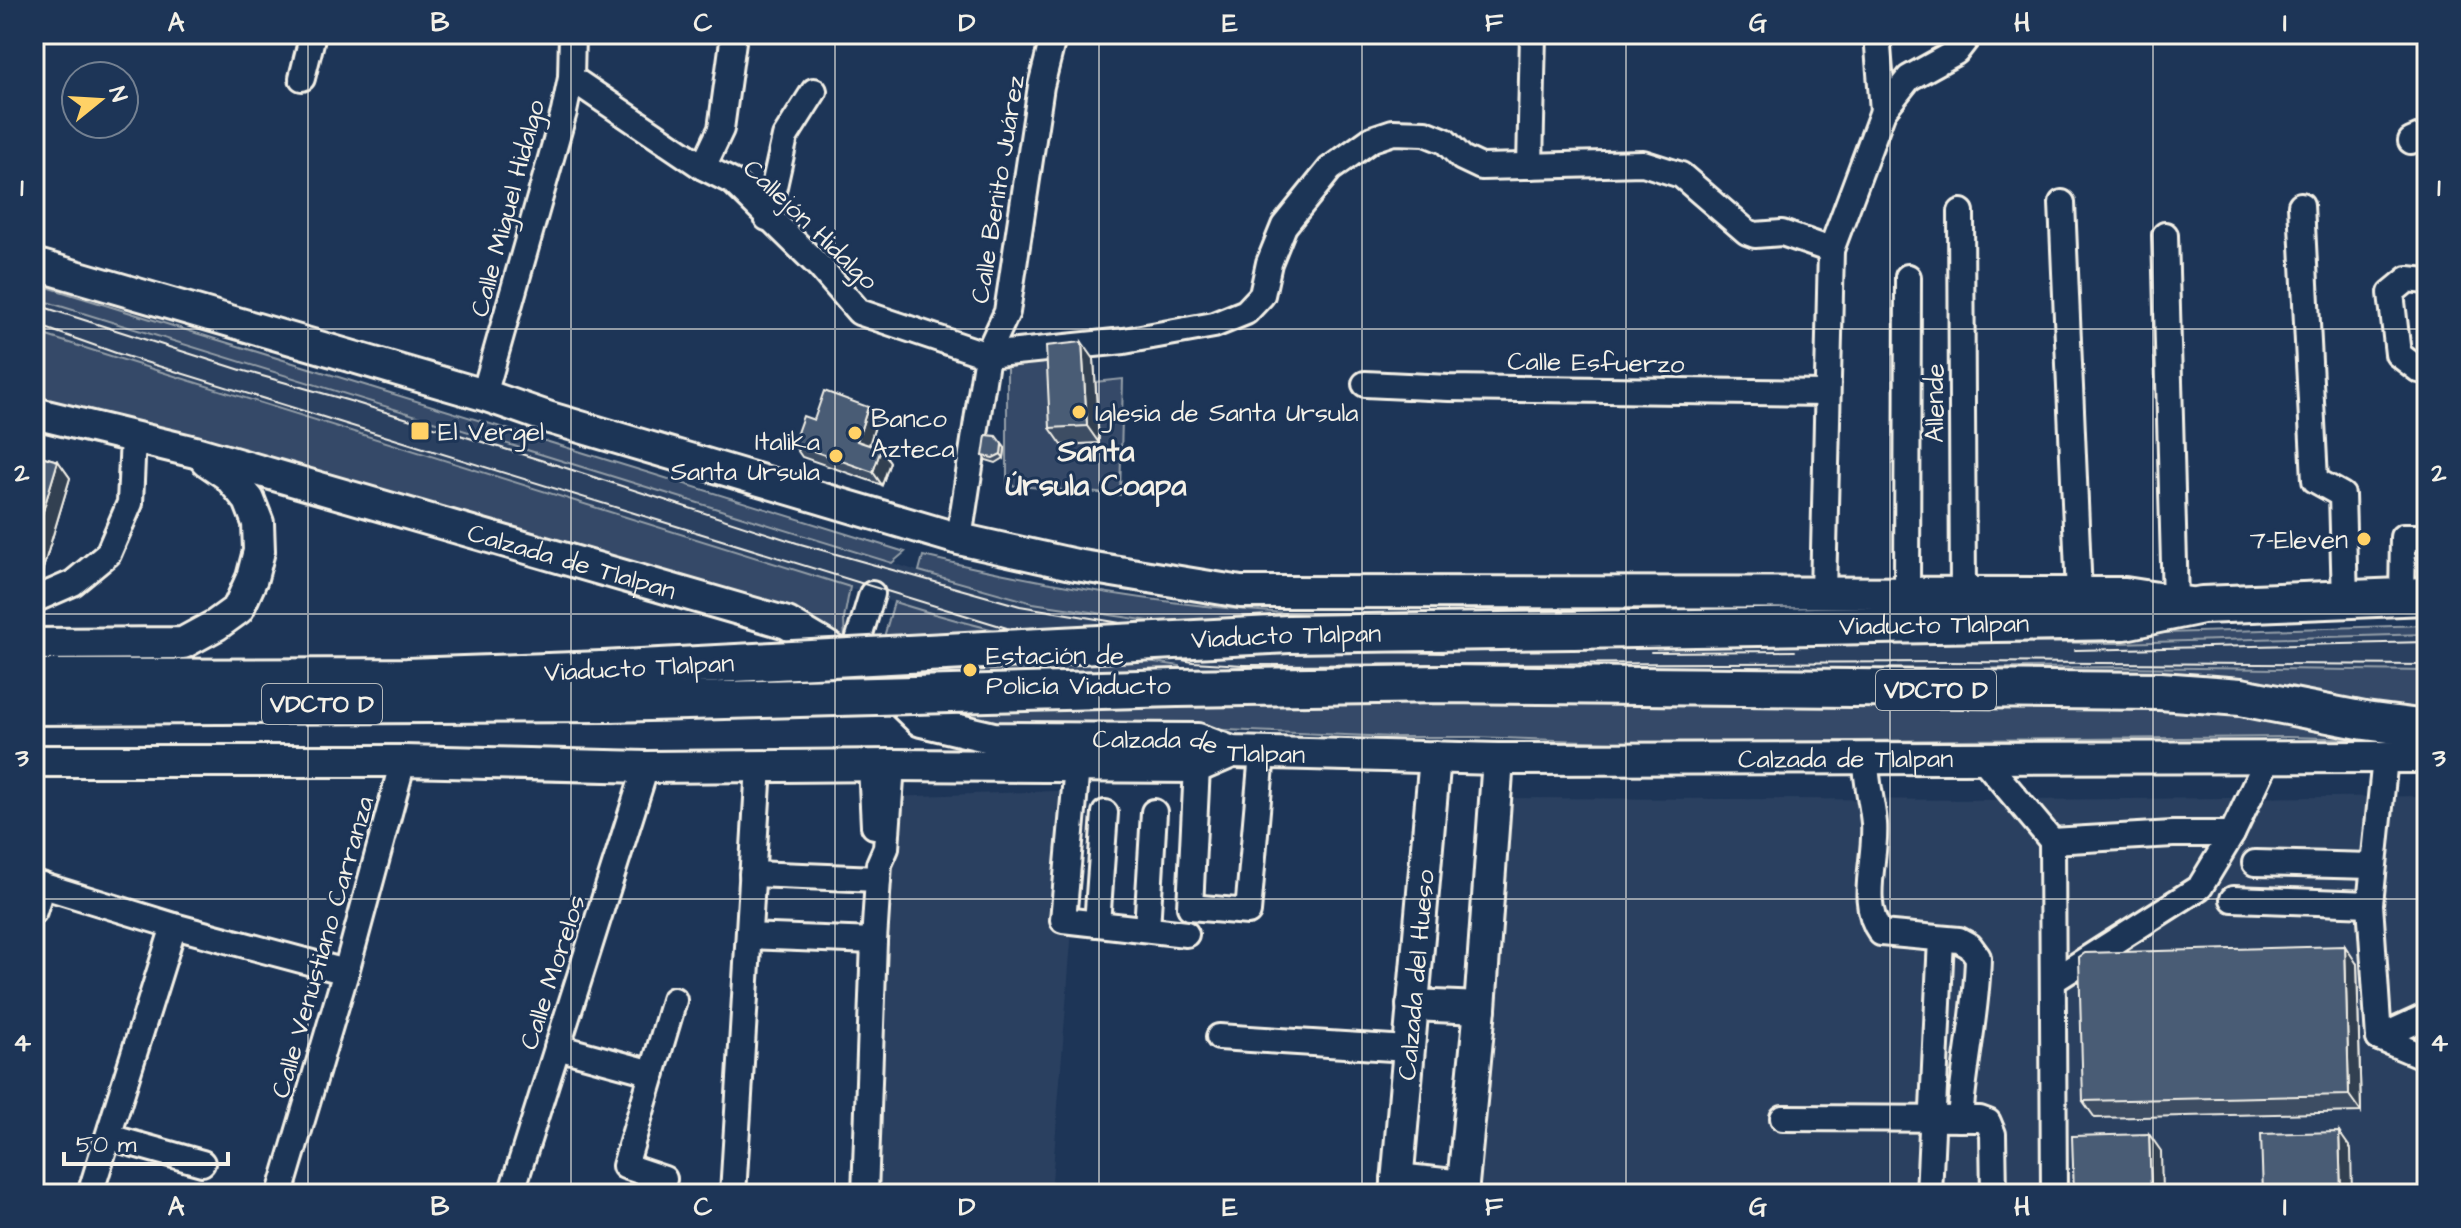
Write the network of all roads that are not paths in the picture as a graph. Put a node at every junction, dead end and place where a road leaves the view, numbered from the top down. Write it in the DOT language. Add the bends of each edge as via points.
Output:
graph roads {
  1 [pos="313,34"];
  2 [pos="572,34"];
  3 [pos="734,34"];
  4 [pos="1054,34"];
  5 [pos="1533,34"];
  6 [pos="1877,34"];
  7 [pos="1970,34"];
  8 [pos="302,78"];
  9 [pos="571,78"];
  10 [pos="814,91"];
  11 [pos="1883,111"];
  12 [pos="1530,166"];
  13 [pos="703,167"];
  14 [pos="2062,203"];
  15 [pos="2301,205"];
  16 [pos="1961,212"];
  17 [pos="767,218"];
  18 [pos="2165,235"];
  19 [pos="1831,250"];
  20 [pos="34,264"];
  21 [pos="1908,277"];
  22 [pos="2427,281"];
  23 [pos="987,355"];
  24 [pos="2427,366"];
  25 [pos="1365,384"];
  26 [pos="1827,393"];
  27 [pos="484,395"];
  28 [pos="34,413"];
  29 [pos="133,437"];
  30 [pos="195,452"];
  31 [pos="2425,537"];
  32 [pos="959,539"];
  33 [pos="1823,593"];
  34 [pos="1907,593"];
  35 [pos="872,594"];
  36 [pos="1963,594"];
  37 [pos="2079,594"];
  38 [pos="2414,597"];
  39 [pos="2345,599"];
  40 [pos="34,600"];
  41 [pos="2188,602"];
  42 [pos="34,644"];
  43 [pos="852,661"];
  44 [pos="34,678"];
  45 [pos="606,686"];
  46 [pos="34,706"];
  47 [pos="2427,729"];
  48 [pos="1232,752"];
  49 [pos="1262,754"];
  50 [pos="1435,757"];
  51 [pos="2427,757"];
  52 [pos="2268,758"];
  53 [pos="2385,758"];
  54 [pos="1498,759"];
  55 [pos="1866,760"];
  56 [pos="1984,760"];
  57 [pos="34,761"];
  58 [pos="403,761"];
  59 [pos="881,765"];
  60 [pos="759,766"];
  61 [pos="1077,766"];
  62 [pos="646,767"];
  63 [pos="1197,767"];
  64 [pos="1154,812"];
  65 [pos="1105,813"];
  66 [pos="2232,834"];
  67 [pos="2052,841"];
  68 [pos="2255,863"];
  69 [pos="2372,866"];
  70 [pos="879,872"];
  71 [pos="752,874"];
  72 [pos="38,884"];
  73 [pos="2233,899"];
  74 [pos="2370,904"];
  75 [pos="34,911"];
  76 [pos="1097,924"];
  77 [pos="174,926"];
  78 [pos="1147,929"];
  79 [pos="1186,934"];
  80 [pos="749,936"];
  81 [pos="1941,939"];
  82 [pos="874,941"];
  83 [pos="346,972"];
  84 [pos="2054,980"];
  85 [pos="674,1000"];
  86 [pos="1412,1005"];
  87 [pos="1480,1008"];
  88 [pos="2427,1016"];
  89 [pos="1219,1037"];
  90 [pos="2379,1038"];
  91 [pos="557,1047"];
  92 [pos="1408,1049"];
  93 [pos="2427,1058"];
  94 [pos="653,1073"];
  95 [pos="1783,1118"];
  96 [pos="1935,1119"];
  97 [pos="1960,1119"];
  98 [pos="109,1137"];
  99 [pos="202,1163"];
  100 [pos="1396,1187"];
  101 [pos="1462,1190"];
  102 [pos="90,1194"];
  103 [pos="280,1194"];
  104 [pos="511,1194"];
  105 [pos="659,1194"];
  106 [pos="733,1194"];
  107 [pos="865,1194"];
  108 [pos="1929,1194"];
  109 [pos="1994,1194"];
  110 [pos="2054,1194"];
  1 -- 8 [label="street"];
  2 -- 9 [label="street, Calle Miguel Hidalgo"];
  3 -- 13 [label="street" via="721,129"];
  4 -- 23 [label="street, Calle Benito Juárez" via="1041,86 1007,312"];
  5 -- 12 [label="street"];
  6 -- 11 [label="street"];
  7 -- 11 [label="street" via="1956,52 1909,78"];
  9 -- 13 [label="street, Callejón Hidalgo"];
  9 -- 27 [label="street, Calle Miguel Hidalgo"];
  10 -- 17 [label="street" via="785,137"];
  11 -- 19 [label="street"];
  12 -- 19 [label="street" via="1643,163 1681,175 1747,232 1782,233"];
  12 -- 23 [label="street" via="1481,167 1425,133 1393,132 1372,139 1330,169 1284,226 1262,295 1246,312 1214,325 1124,341"];
  13 -- 17 [label="street, Callejón Hidalgo" via="733,182"];
  14 -- 37 [label="street"];
  15 -- 39 [label="street" via="2315,480 2342,495"];
  16 -- 36 [label="street, Allende"];
  17 -- 23 [label="street, Callejón Hidalgo" via="859,312"];
  18 -- 41 [label="street"];
  19 -- 26 [label="street"];
  20 -- 27 [label="main road"];
  21 -- 34 [label="street"];
  22 -- 24 [label="street" via="2408,279 2391,293 2398,354 2419,370"];
  23 -- 32 [label="street, Calle Benito Juárez"];
  25 -- 26 [label="street, Calle Esfuerzo"];
  26 -- 33 [label="street"];
  27 -- 32 [label="main road"];
  28 -- 29 [label="main road, Calzada de Tlalpan"];
  29 -- 30 [label="main road, Calzada de Tlalpan"];
  29 -- 40 [label="street" via="130,503 108,554 73,583"];
  30 -- 42 [label="main road" via="228,475 249,500 258,523 259,551 238,609 183,643"];
  30 -- 43 [label="main road, Calzada de Tlalpan" via="787,623"];
  31 -- 38 [label="street" via="2403,537"];
  32 -- 33 [label="main road" via="1241,592"];
  33 -- 34 [label="main road"];
  34 -- 36 [label="main road"];
  35 -- 43 [label="street"];
  36 -- 37 [label="main road"];
  37 -- 41 [label="main road" via="2125,593"];
  38 -- 39 [label="highway"];
  39 -- 41 [label="highway"];
  41 -- 45 [label="highway, Viaducto Tlalpan / VDCTO D, bridge" via="2124,621 1289,634"];
  43 -- 48 [label="main road, Calzada de Tlalpan" via="921,721 994,738 1198,739"];
  44 -- 45 [label="highway, Viaducto Tlalpan / VDCTO D" via="407,677"];
  45 -- 46 [label="highway, Viaducto Tlalpan / VDCTO D"];
  45 -- 47 [label="highway, Viaducto Tlalpan / VDCTO D, bridge" via="1442,684 2201,693"];
  48 -- 49 [label="main road, Calzada de Tlalpan"];
  48 -- 63 [label="main road"];
  49 -- 50 [label="main road, Calzada de Tlalpan"];
  49 -- 63 [label="street" via="1248,912 1190,907"];
  50 -- 54 [label="main road, Calzada de Tlalpan"];
  50 -- 86 [label="main road, Calzada del Hueso"];
  51 -- 53 [label="main road, Calzada de Tlalpan"];
  52 -- 53 [label="main road, Calzada de Tlalpan"];
  52 -- 56 [label="main road, Calzada de Tlalpan"];
  52 -- 66 [label="street"];
  53 -- 69 [label="street"];
  54 -- 55 [label="main road, Calzada de Tlalpan"];
  54 -- 87 [label="main road"];
  55 -- 56 [label="main road, Calzada de Tlalpan"];
  55 -- 81 [label="street" via="1874,824 1870,913 1881,933"];
  56 -- 67 [label="street"];
  57 -- 58 [label="main road"];
  58 -- 62 [label="main road"];
  58 -- 83 [label="street, Calle Venustiano Carranza"];
  59 -- 60 [label="main road"];
  59 -- 61 [label="main road"];
  59 -- 70 [label="street" via="875,844"];
  60 -- 62 [label="main road"];
  60 -- 71 [label="street"];
  61 -- 63 [label="main road"];
  61 -- 76 [label="street" via="1063,920"];
  62 -- 91 [label="street, Calle Morelos"];
  64 -- 78 [label="street"];
  65 -- 76 [label="street"];
  66 -- 67 [label="street"];
  66 -- 84 [label="street" via="2200,887"];
  67 -- 84 [label="street"];
  68 -- 69 [label="street"];
  69 -- 74 [label="street"];
  70 -- 71 [label="street"];
  70 -- 82 [label="street"];
  71 -- 80 [label="street"];
  72 -- 75 [label="street"];
  72 -- 77 [label="street"];
  73 -- 74 [label="street"];
  74 -- 90 [label="street"];
  76 -- 78 [label="street"];
  77 -- 83 [label="street"];
  77 -- 98 [label="street"];
  78 -- 79 [label="street"];
  80 -- 82 [label="street"];
  80 -- 106 [label="street"];
  81 -- 96 [label="street"];
  81 -- 97 [label="street" via="1959,940 1978,957"];
  82 -- 107 [label="street"];
  83 -- 103 [label="street, Calle Venustiano Carranza"];
  84 -- 110 [label="street"];
  85 -- 94 [label="street"];
  86 -- 87 [label="main road"];
  86 -- 92 [label="main road, Calzada del Hueso"];
  87 -- 101 [label="main road"];
  88 -- 90 [label="street"];
  89 -- 92 [label="street"];
  90 -- 93 [label="street"];
  91 -- 94 [label="street"];
  91 -- 104 [label="street, Calle Morelos"];
  92 -- 100 [label="main road, Calzada del Hueso"];
  94 -- 105 [label="street" via="625,1166 664,1179"];
  95 -- 96 [label="street"];
  96 -- 97 [label="street"];
  96 -- 108 [label="street"];
  97 -- 109 [label="street" via="1988,1122"];
  98 -- 99 [label="street"];
  98 -- 102 [label="street"];
  100 -- 101 [label="main road"];
}
